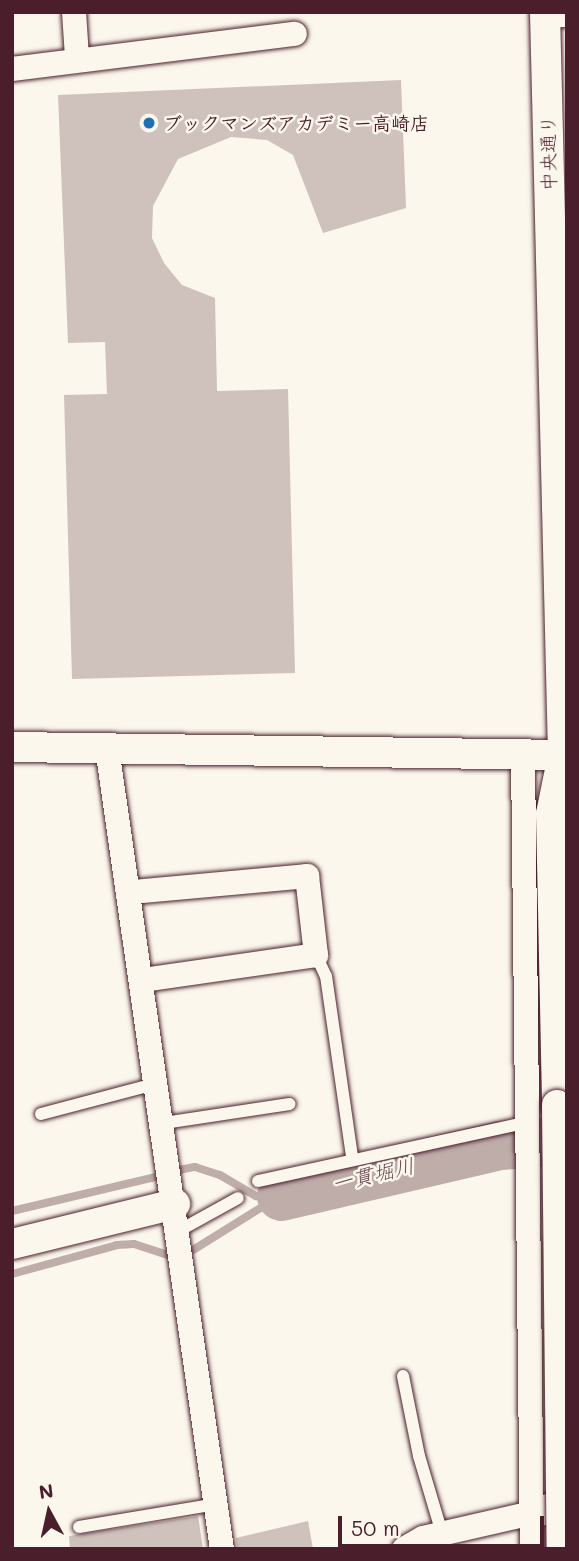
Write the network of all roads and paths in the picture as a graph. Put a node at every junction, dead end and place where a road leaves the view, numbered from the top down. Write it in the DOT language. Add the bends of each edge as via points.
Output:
graph roads {
  1 [pos="74,12"];
  2 [pos="553,15"];
  3 [pos="295,34"];
  4 [pos="77,57"];
  5 [pos="12,69"];
  6 [pos="560,376"];
  7 [pos="12,747"];
  8 [pos="107,748"];
  9 [pos="523,755"];
  10 [pos="566,758"];
  11 [pos="132,892"];
  12 [pos="316,955"];
  13 [pos="142,980"];
  14 [pos="158,1083"];
  15 [pos="289,1104"];
  16 [pos="41,1114"];
  17 [pos="164,1123"];
  18 [pos="525,1125"];
  19 [pos="352,1157"];
  20 [pos="258,1181"];
  21 [pos="238,1198"];
  22 [pos="178,1217"];
  23 [pos="12,1244"];
  24 [pos="403,1376"];
  25 [pos="216,1504"];
  26 [pos="567,1504"];
  27 [pos="532,1513"];
  28 [pos="79,1527"];
  29 [pos="442,1533"];
  30 [pos="222,1549"];
  31 [pos="404,1549"];
  32 [pos="532,1549"];
  33 [pos="562,1549"];
  1 -- 4 [label="street"];
  2 -- 6 [label="street, 中央通り"];
  3 -- 4 [label="street"];
  4 -- 5 [label="street"];
  6 -- 10 [label="street, 中央通り"];
  7 -- 8 [label="street"];
  8 -- 9 [label="street"];
  8 -- 11 [label="street"];
  9 -- 10 [label="street"];
  9 -- 18 [label="street"];
  10 -- 33 [label="street, 中央通り, bridge" via="551,814"];
  11 -- 12 [label="street" via="307,876"];
  11 -- 13 [label="street"];
  12 -- 13 [label="street"];
  12 -- 19 [label="lane" via="326,976"];
  13 -- 14 [label="street"];
  14 -- 16 [label="lane"];
  14 -- 17 [label="street"];
  15 -- 17 [label="lane"];
  17 -- 22 [label="street"];
  18 -- 19 [label="lane"];
  18 -- 27 [label="street" via="531,1154"];
  19 -- 20 [label="lane"];
  21 -- 22 [label="lane"];
  22 -- 23 [label="street"];
  22 -- 25 [label="street"];
  24 -- 29 [label="lane" via="418,1456"];
  25 -- 28 [label="lane"];
  25 -- 30 [label="street"];
  26 -- 27 [label="street"];
  27 -- 29 [label="street"];
  27 -- 32 [label="street"];
  29 -- 31 [label="street"];
}
